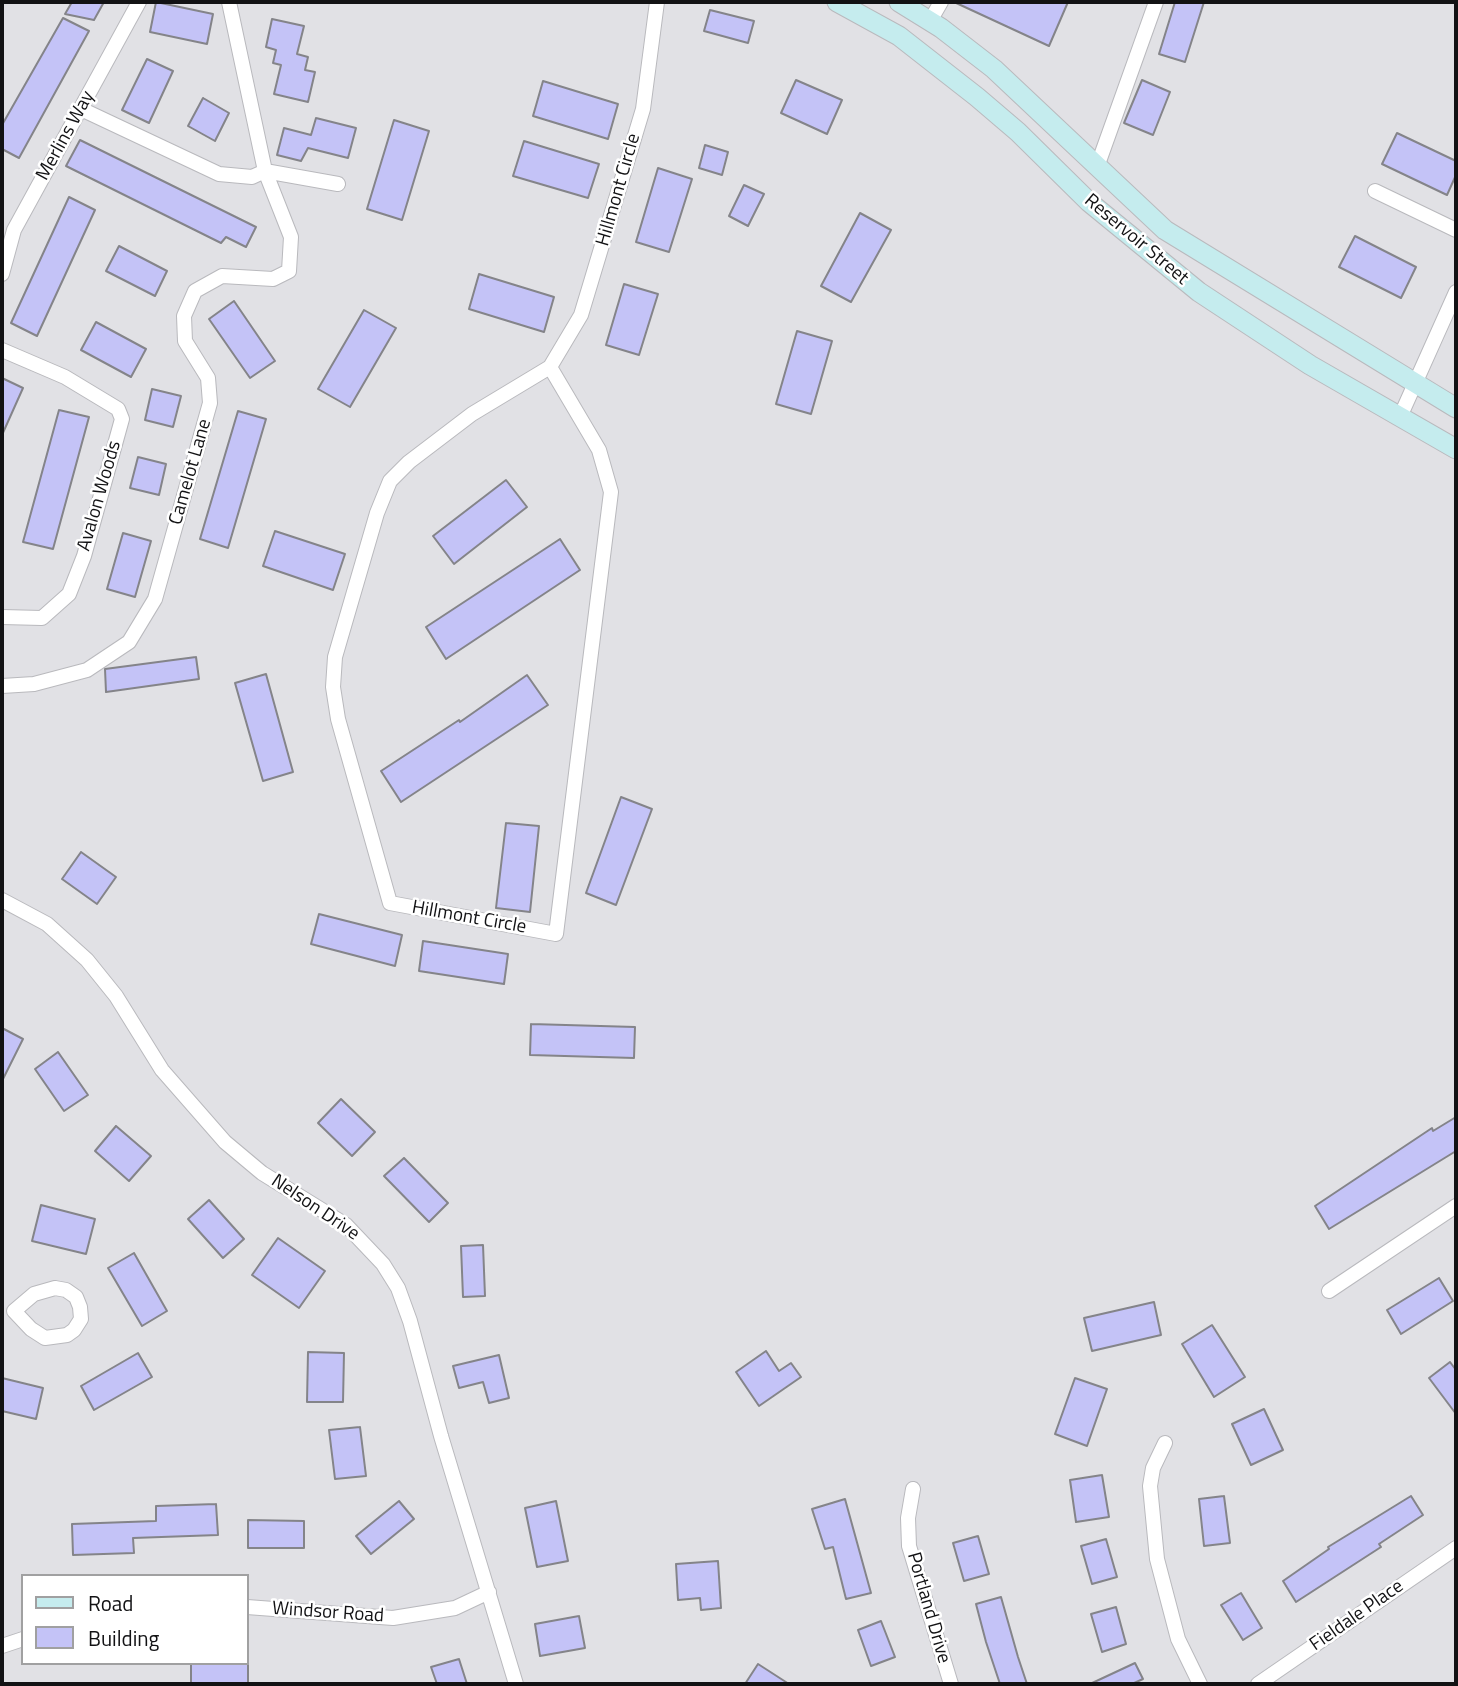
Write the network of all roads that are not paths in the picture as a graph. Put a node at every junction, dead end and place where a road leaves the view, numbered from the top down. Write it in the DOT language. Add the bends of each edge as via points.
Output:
graph roads {
  1 [pos="139,2"];
  2 [pos="229,2"];
  3 [pos="657,2"];
  4 [pos="837,2"];
  5 [pos="899,2"];
  6 [pos="941,2"];
  7 [pos="1156,2"];
  8 [pos="930,21"];
  9 [pos="81,108"];
  10 [pos="1097,167"];
  11 [pos="265,171"];
  12 [pos="338,184"];
  13 [pos="1375,191"];
  14 [pos="1456,230"];
  15 [pos="2,274"];
  16 [pos="1456,292"];
  17 [pos="2,349"];
  18 [pos="550,367"];
  19 [pos="1413,382"];
  20 [pos="1456,408"];
  21 [pos="1400,417"];
  22 [pos="1456,449"];
  23 [pos="2,617"];
  24 [pos="2,685"];
  25 [pos="2,900"];
  26 [pos="1456,1206"];
  27 [pos="1329,1291"];
  28 [pos="8,1309"];
  29 [pos="1165,1443"];
  30 [pos="913,1489"];
  31 [pos="1456,1548"];
  32 [pos="489,1592"];
  33 [pos="248,1607"];
  34 [pos="21,1640"];
  35 [pos="2,1646"];
  36 [pos="516,1684"];
  37 [pos="950,1684"];
  38 [pos="1200,1684"];
  39 [pos="1258,1684"];
  1 -- 9 [label="street, Merlins Way"];
  2 -- 11 [label="street, Camelot Lane"];
  3 -- 18 [label="street, Hillmont Circle" via="639,122 581,315"];
  4 -- 21 [label="main road, Reservoir Street" via="899,36 977,97 1089,202 1199,292"];
  5 -- 8 [label="main road, Reservoir Street"];
  6 -- 8 [label="street"];
  7 -- 10 [label="street"];
  8 -- 10 [label="main road, Reservoir Street" via="994,69"];
  9 -- 11 [label="street" via="219,174 252,177"];
  9 -- 15 [label="street, Merlins Way" via="14,230"];
  10 -- 19 [label="main road, Reservoir Street" via="1165,230"];
  11 -- 12 [label="street"];
  11 -- 24 [label="street, Camelot Lane" via="291,237 289,271 273,279 222,276 195,291 184,316 185,341 208,378 210,403 155,599 129,642 87,670 34,684"];
  13 -- 14 [label="street"];
  16 -- 19 [label="street"];
  17 -- 23 [label="street, Avalon Woods" via="65,377 118,409 122,419 84,556 69,593 42,618"];
  18 -- 18 [label="street, Hillmont Circle" via="472,414 390,481 335,657 333,687 390,903 556,934 611,492 599,450"];
  19 -- 20 [label="main road, Reservoir Street"];
  19 -- 21 [label="street"];
  21 -- 22 [label="main road, Reservoir Street"];
  25 -- 32 [label="street, Nelson Drive" via="47,924 87,960 116,996 162,1070 225,1142 262,1173 346,1224 383,1264 410,1321"];
  26 -- 27 [label="street"];
  28 -- 28 [label="street" via="55,1288 71,1293 81,1313 73,1332 50,1338 33,1331"];
  29 -- 38 [label="street" via="1150,1486 1157,1559 1178,1639"];
  30 -- 37 [label="street, Portland Drive" via="909,1546"];
  31 -- 39 [label="street, Fieldale Place"];
  32 -- 33 [label="street, Windsor Road" via="455,1608 393,1618"];
  32 -- 36 [label="street, Nelson Drive"];
  34 -- 35 [label="street"];
}
